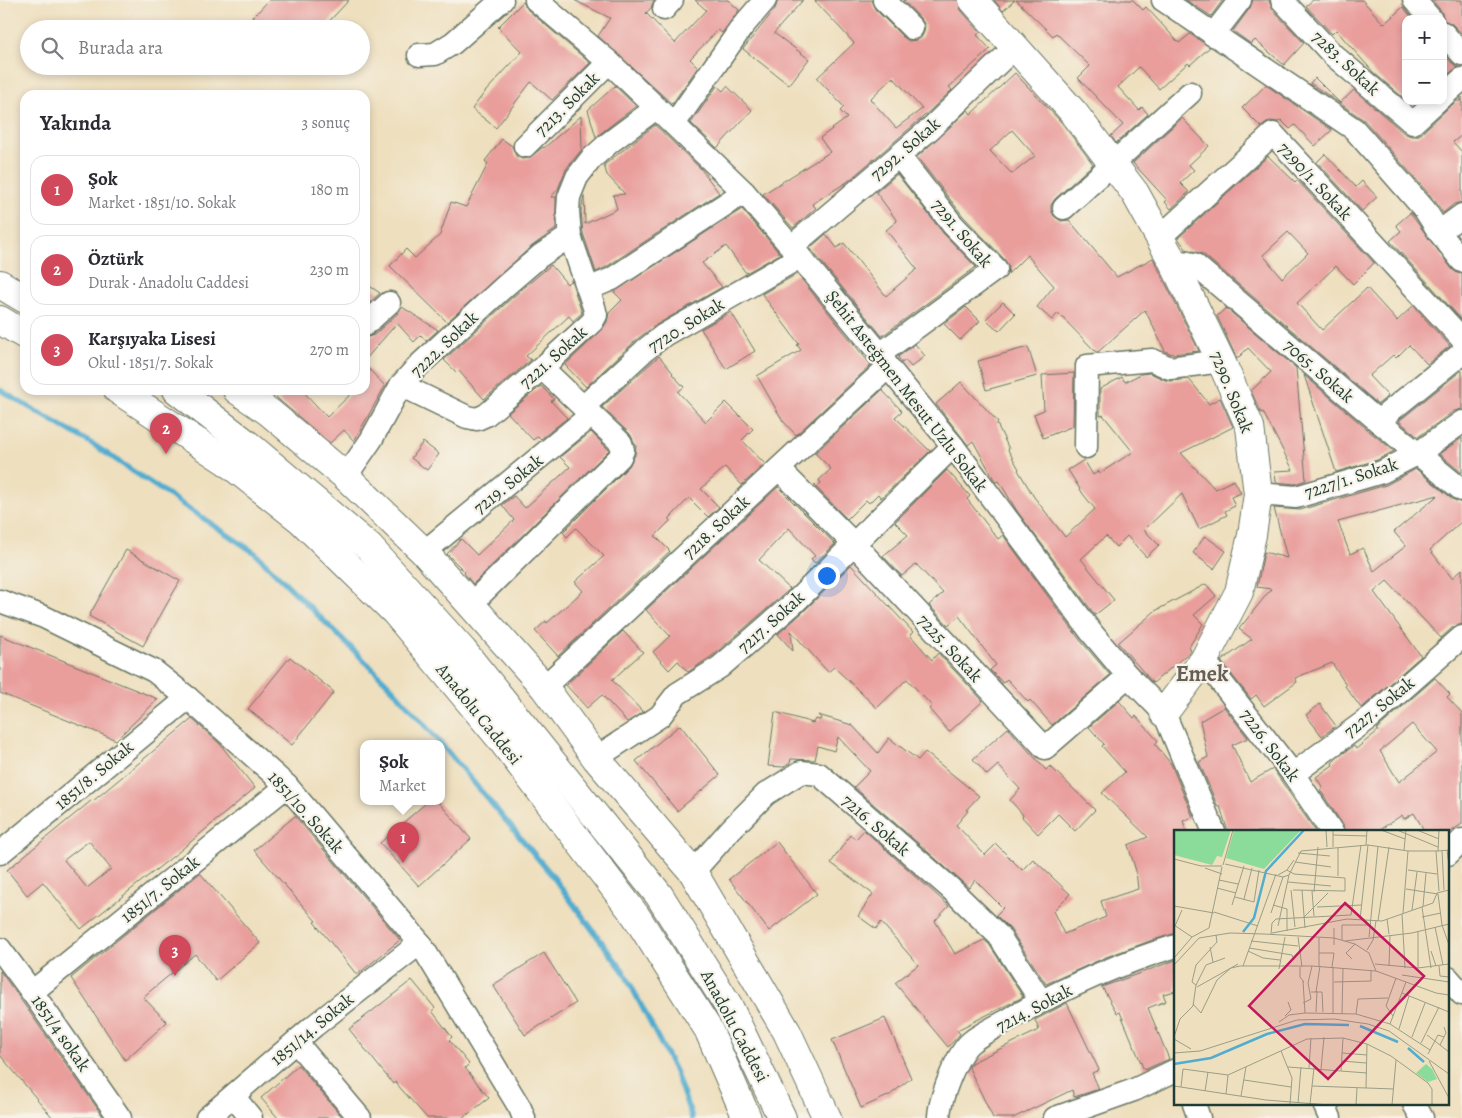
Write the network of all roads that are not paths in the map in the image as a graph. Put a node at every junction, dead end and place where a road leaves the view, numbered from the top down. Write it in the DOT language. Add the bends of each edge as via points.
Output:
graph roads {
  1 [pos="502,0"];
  2 [pos="536,0"];
  3 [pos="765,0"];
  4 [pos="884,0"];
  5 [pos="972,0"];
  6 [pos="1163,0"];
  7 [pos="1240,0"];
  8 [pos="1282,0"];
  9 [pos="1414,0"];
  10 [pos="1427,15"];
  11 [pos="912,28"];
  12 [pos="1213,35"];
  13 [pos="1447,37"];
  14 [pos="1016,48"];
  15 [pos="1462,54"];
  16 [pos="419,55"];
  17 [pos="609,62"];
  18 [pos="1462,79"];
  19 [pos="1447,92"];
  20 [pos="1190,93"];
  21 [pos="1433,105"];
  22 [pos="656,108"];
  23 [pos="674,124"];
  24 [pos="525,146"];
  25 [pos="899,156"];
  26 [pos="1114,163"];
  27 [pos="744,192"];
  28 [pos="1064,208"];
  29 [pos="1462,215"];
  30 [pos="1439,232"];
  31 [pos="570,236"];
  32 [pos="1166,249"];
  33 [pos="796,252"];
  34 [pos="1462,261"];
  35 [pos="0,284"];
  36 [pos="588,289"];
  37 [pos="20,296"];
  38 [pos="389,303"];
  39 [pos="0,320"];
  40 [pos="370,320"];
  41 [pos="20,332"];
  42 [pos="1462,339"];
  43 [pos="1462,353"];
  44 [pos="884,360"];
  45 [pos="1222,361"];
  46 [pos="542,368"];
  47 [pos="401,385"];
  48 [pos="126,395"];
  49 [pos="183,395"];
  50 [pos="244,395"];
  51 [pos="587,411"];
  52 [pos="1378,421"];
  53 [pos="1462,422"];
  54 [pos="953,446"];
  55 [pos="1086,447"];
  56 [pos="1417,454"];
  57 [pos="779,469"];
  58 [pos="344,475"];
  59 [pos="1462,490"];
  60 [pos="1258,494"];
  61 [pos="855,545"];
  62 [pos="424,552"];
  63 [pos="0,601"];
  64 [pos="471,604"];
  65 [pos="1462,637"];
  66 [pos="1204,660"];
  67 [pos="1128,676"];
  68 [pos="544,687"];
  69 [pos="188,698"];
  70 [pos="1164,713"];
  71 [pos="596,758"];
  72 [pos="1293,774"];
  73 [pos="287,786"];
  74 [pos="1213,830"];
  75 [pos="1331,830"];
  76 [pos="1462,840"];
  77 [pos="1450,852"];
  78 [pos="0,853"];
  79 [pos="693,872"];
  80 [pos="420,943"];
  81 [pos="1174,947"];
  82 [pos="0,950"];
  83 [pos="1450,980"];
  84 [pos="32,992"];
  85 [pos="1462,994"];
  86 [pos="1041,1001"];
  87 [pos="296,1042"];
  88 [pos="1174,1071"];
  89 [pos="233,1096"];
  90 [pos="1325,1106"];
  91 [pos="1415,1106"];
  92 [pos="120,1118"];
  93 [pos="207,1118"];
  94 [pos="251,1118"];
  95 [pos="360,1118"];
  96 [pos="524,1118"];
  97 [pos="747,1118"];
  98 [pos="782,1118"];
  99 [pos="828,1118"];
  100 [pos="939,1118"];
  101 [pos="1055,1118"];
  102 [pos="1330,1118"];
  103 [pos="1422,1118"];
  1 -- 16 [label="street" via="452,43 435,54"];
  2 -- 17 [label="street, Şehit Asteğmen Mesut Uzlu Sokak"];
  3 -- 23 [label="street" via="742,27"];
  4 -- 11 [label="street"];
  5 -- 14 [label="main road, 7290. Sokak"];
  6 -- 12 [label="street"];
  7 -- 12 [label="street"];
  8 -- 21 [label="street, 7283. Sokak" via="1333,55 1413,123"];
  9 -- 10 [label="street"];
  12 -- 30 [label="street" via="1354,129 1425,210"];
  13 -- 15 [label="street"];
  14 -- 25 [label="street, 7292. Sokak"];
  14 -- 26 [label="main road, 7290. Sokak"];
  17 -- 22 [label="street, Şehit Asteğmen Mesut Uzlu Sokak"];
  17 -- 24 [label="street, 7213. Sokak"];
  18 -- 19 [label="street"];
  20 -- 26 [label="street"];
  22 -- 23 [label="street, Şehit Asteğmen Mesut Uzlu Sokak"];
  22 -- 31 [label="street, 7221. Sokak" via="608,143 577,177 569,197"];
  23 -- 27 [label="street, Şehit Asteğmen Mesut Uzlu Sokak"];
  25 -- 33 [label="street, 7292. Sokak"];
  25 -- 44 [label="street, 7291. Sokak" via="953,225 996,269"];
  26 -- 28 [label="street"];
  26 -- 32 [label="main road, 7290. Sokak"];
  27 -- 33 [label="street, Şehit Asteğmen Mesut Uzlu Sokak"];
  27 -- 36 [label="street" via="612,279"];
  29 -- 30 [label="street"];
  30 -- 34 [label="street"];
  31 -- 36 [label="street, 7221. Sokak"];
  31 -- 47 [label="street, 7222. Sokak" via="505,286"];
  32 -- 42 [label="street, 7290/1. Sokak" via="1273,134"];
  32 -- 45 [label="main road, 7290. Sokak"];
  32 -- 52 [label="street, 7065. Sokak" via="1194,264"];
  33 -- 44 [label="street, Şehit Asteğmen Mesut Uzlu Sokak"];
  33 -- 51 [label="street, 7720. Sokak" via="664,335 645,350"];
  35 -- 37 [label="main road"];
  36 -- 46 [label="street, 7221. Sokak" via="596,315 592,322"];
  38 -- 40 [label="street"];
  39 -- 41 [label="main road"];
  43 -- 52 [label="street"];
  44 -- 54 [label="street, Şehit Asteğmen Mesut Uzlu Sokak"];
  44 -- 57 [label="street, 7218. Sokak"];
  45 -- 55 [label="street" via="1170,368 1152,360 1087,366"];
  45 -- 60 [label="main road, 7290. Sokak" via="1250,427"];
  46 -- 47 [label="street, 7221. Sokak" via="486,415 476,419"];
  46 -- 51 [label="street"];
  47 -- 58 [label="street, 7222. Sokak" via="371,440"];
  48 -- 97 [label="main road, Anadolu Caddesi" via="226,461 301,520 395,612 500,738 636,916 708,1029"];
  49 -- 98 [label="main road, Anadolu Caddesi" via="369,547 463,651 659,895 728,1005"];
  50 -- 58 [label="main road"];
  51 -- 62 [label="street, 7219. Sokak"];
  51 -- 64 [label="street" via="621,443 623,450 620,456"];
  52 -- 56 [label="street, 7065. Sokak"];
  53 -- 56 [label="street, 7227/1. Sokak"];
  54 -- 61 [label="street, 7217. Sokak"];
  54 -- 67 [label="street, Şehit Asteğmen Mesut Uzlu Sokak"];
  56 -- 59 [label="street, 7065. Sokak"];
  56 -- 60 [label="street, 7227/1. Sokak" via="1382,472 1296,497"];
  57 -- 61 [label="street, 7225. Sokak"];
  57 -- 68 [label="street, 7218. Sokak"];
  58 -- 62 [label="main road"];
  60 -- 66 [label="main road, 7290. Sokak" via="1239,592"];
  61 -- 67 [label="street, 7225. Sokak" via="1045,748"];
  61 -- 71 [label="street, 7217. Sokak" via="794,604 720,667 677,694 660,716"];
  62 -- 64 [label="main road"];
  63 -- 69 [label="street, 1851/10. Sokak" via="44,617 154,671"];
  64 -- 68 [label="main road"];
  65 -- 72 [label="street, 7227. Sokak" via="1371,717"];
  66 -- 70 [label="main road, 7290. Sokak"];
  66 -- 72 [label="street, 7226. Sokak"];
  67 -- 70 [label="street, Şehit Asteğmen Mesut Uzlu Sokak"];
  68 -- 71 [label="main road"];
  69 -- 73 [label="street, 1851/10. Sokak"];
  69 -- 78 [label="street, 1851/8. Sokak"];
  70 -- 74 [label="street, Şehit Asteğmen Mesut Uzlu Sokak"];
  71 -- 79 [label="main road"];
  72 -- 75 [label="street, 7226. Sokak"];
  73 -- 80 [label="street, 1851/10. Sokak"];
  73 -- 84 [label="street, 1851/7. Sokak"];
  76 -- 77 [label="street"];
  79 -- 86 [label="street, 7216. Sokak" via="766,794 801,772 818,774 951,889 999,936"];
  79 -- 99 [label="main road" via="787,1032"];
  80 -- 87 [label="street, 1851/14. Sokak"];
  80 -- 96 [label="street, 1851/10. Sokak"];
  81 -- 86 [label="street, 7214. Sokak" via="1133,959"];
  82 -- 84 [label="street, 1851/4 sokak"];
  83 -- 85 [label="street"];
  84 -- 92 [label="street, 1851/4 sokak"];
  86 -- 100 [label="street, 7214. Sokak" via="970,1043 955,1065 939,1108"];
  87 -- 89 [label="street, 1851/14. Sokak"];
  87 -- 95 [label="street"];
  88 -- 101 [label="street" via="1134,1090"];
  89 -- 93 [label="street, 1851/14. Sokak"];
  89 -- 94 [label="street"];
  90 -- 102 [label="street"];
  91 -- 103 [label="street"];
}
